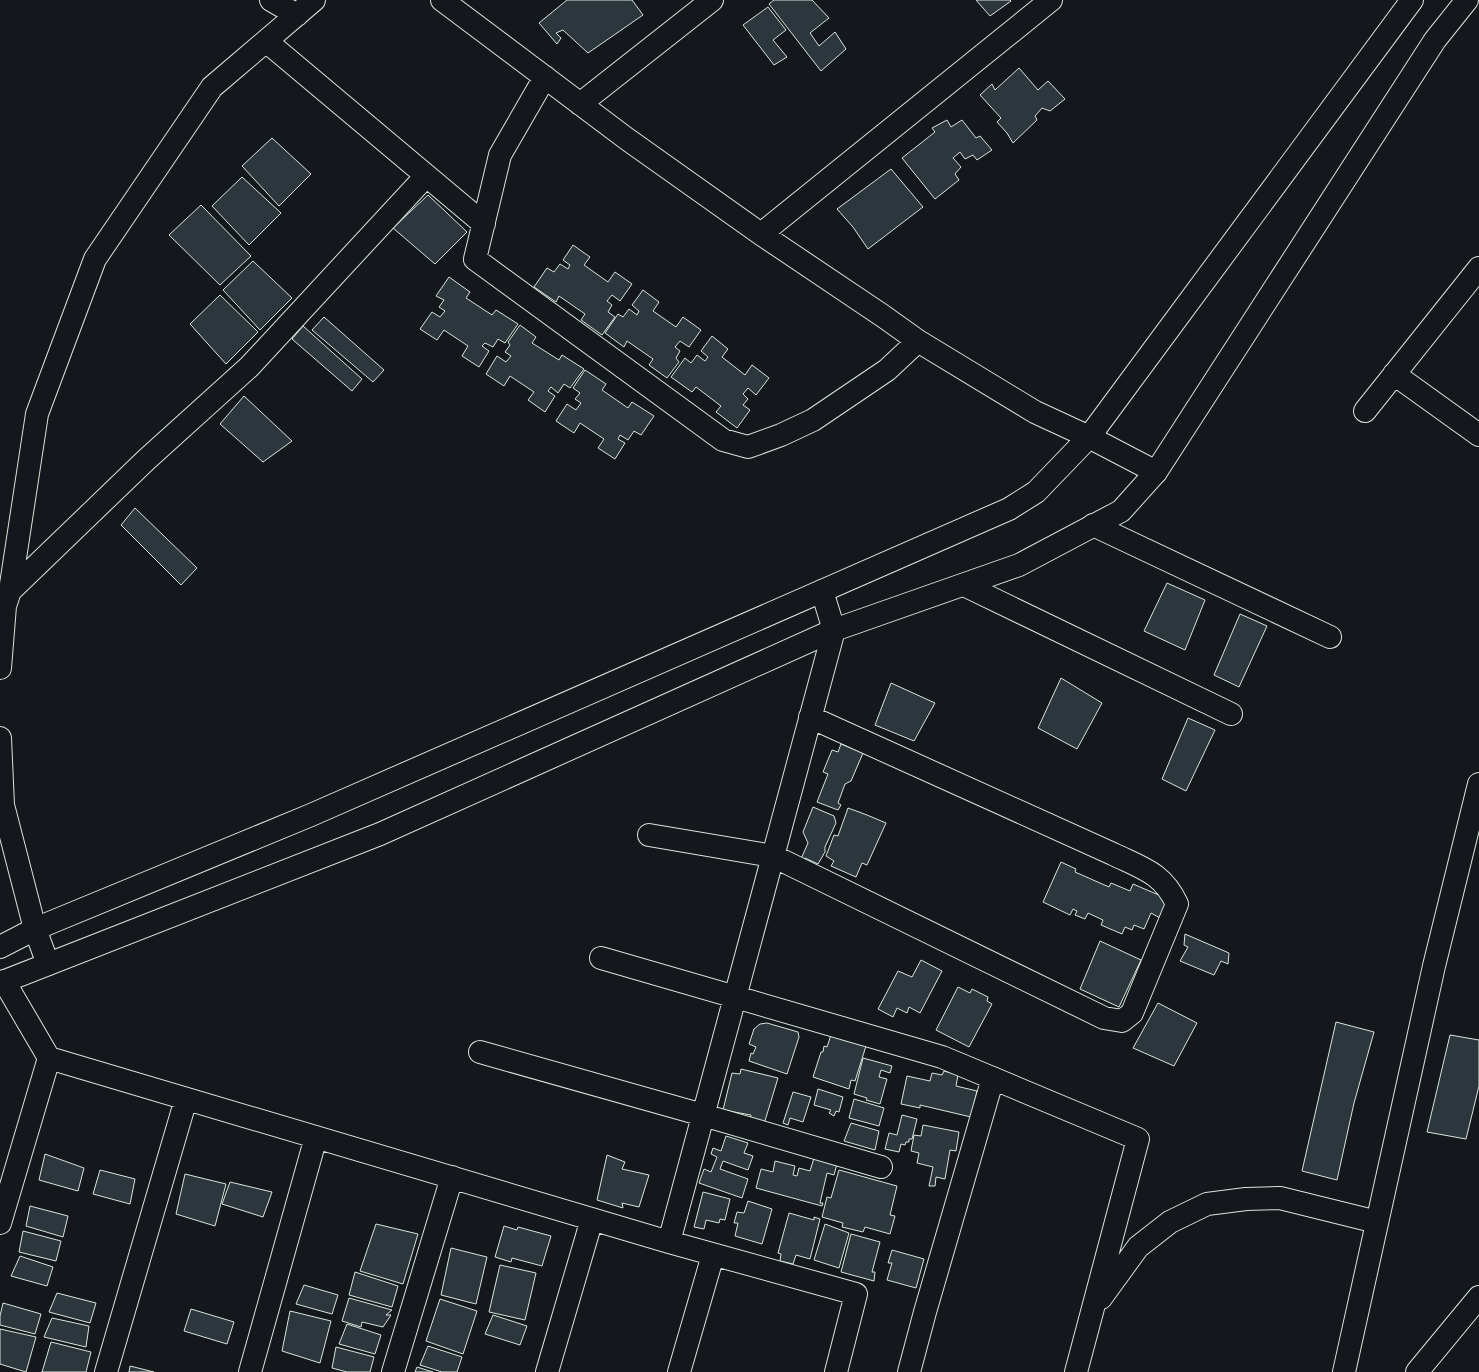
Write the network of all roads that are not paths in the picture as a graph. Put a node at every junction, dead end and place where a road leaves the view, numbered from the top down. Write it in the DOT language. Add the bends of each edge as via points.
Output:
graph roads {
  1 [pos="271,0"];
  2 [pos="314,0"];
  3 [pos="442,0"];
  4 [pos="712,0"];
  5 [pos="1051,0"];
  6 [pos="1412,0"];
  7 [pos="1467,0"];
  8 [pos="297,15"];
  9 [pos="266,41"];
  10 [pos="545,77"];
  11 [pos="580,104"];
  12 [pos="426,176"];
  13 [pos="484,224"];
  14 [pos="761,234"];
  15 [pos="1479,268"];
  16 [pos="918,341"];
  17 [pos="1394,374"];
  18 [pos="1365,411"];
  19 [pos="1479,435"];
  20 [pos="1089,437"];
  21 [pos="1156,472"];
  22 [pos="1093,526"];
  23 [pos="964,585"];
  24 [pos="10,591"];
  25 [pos="822,591"];
  26 [pos="2,621"];
  27 [pos="834,630"];
  28 [pos="1330,637"];
  29 [pos="0,668"];
  30 [pos="1231,714"];
  31 [pos="810,717"];
  32 [pos="0,738"];
  33 [pos="1479,784"];
  34 [pos="649,835"];
  35 [pos="773,856"];
  36 [pos="35,929"];
  37 [pos="0,947"];
  38 [pos="601,958"];
  39 [pos="48,964"];
  40 [pos="2,982"];
  41 [pos="735,996"];
  42 [pos="480,1052"];
  43 [pos="49,1058"];
  44 [pos="993,1078"];
  45 [pos="186,1099"];
  46 [pos="703,1115"];
  47 [pos="316,1137"];
  48 [pos="881,1167"];
  49 [pos="452,1178"];
  50 [pos="592,1219"];
  51 [pos="1377,1222"];
  52 [pos="0,1223"];
  53 [pos="669,1242"];
  54 [pos="713,1254"];
  55 [pos="1479,1297"];
  56 [pos="1093,1310"];
  57 [pos="106,1372"];
  58 [pos="250,1372"];
  59 [pos="393,1372"];
  60 [pos="547,1372"];
  61 [pos="679,1372"];
  62 [pos="836,1372"];
  63 [pos="909,1372"];
  64 [pos="1076,1372"];
  65 [pos="1344,1372"];
  66 [pos="1418,1372"];
  1 -- 8 [label="street"];
  2 -- 8 [label="street"];
  3 -- 10 [label="street"];
  4 -- 11 [label="street"];
  5 -- 14 [label="street"];
  6 -- 20 [label="street"];
  7 -- 21 [label="street" via="1435,40"];
  8 -- 9 [label="street"];
  9 -- 12 [label="street"];
  9 -- 24 [label="street" via="212,87 95,259 37,414"];
  10 -- 11 [label="street"];
  10 -- 13 [label="street" via="500,155"];
  11 -- 14 [label="street"];
  12 -- 13 [label="street"];
  12 -- 24 [label="street" via="249,367 146,460"];
  13 -- 16 [label="street" via="475,259 723,440 748,447 813,420 887,370"];
  14 -- 16 [label="street"];
  15 -- 17 [label="street"];
  16 -- 20 [label="street" via="1035,412"];
  17 -- 18 [label="street"];
  17 -- 19 [label="street"];
  20 -- 21 [label="street"];
  20 -- 25 [label="street" via="1036,492 1024,501"];
  21 -- 22 [label="street" via="1121,511"];
  22 -- 23 [label="street" via="1019,565"];
  22 -- 28 [label="street"];
  23 -- 27 [label="street"];
  23 -- 30 [label="street"];
  24 -- 26 [label="street"];
  25 -- 27 [label="street"];
  25 -- 36 [label="street" via="311,815"];
  26 -- 29 [label="street"];
  27 -- 31 [label="street"];
  27 -- 39 [label="street" via="380,834"];
  31 -- 35 [label="street"];
  31 -- 35 [label="street" via="1157,876 1171,890 1177,904 1132,1013 1122,1022 1104,1018"];
  32 -- 36 [label="street" via="3,805"];
  33 -- 51 [label="street" via="1434,966"];
  34 -- 35 [label="street"];
  35 -- 41 [label="street"];
  36 -- 37 [label="street"];
  36 -- 39 [label="street"];
  38 -- 41 [label="street"];
  39 -- 40 [label="street"];
  40 -- 43 [label="street"];
  41 -- 44 [label="street" via="942,1057"];
  41 -- 46 [label="street"];
  42 -- 46 [label="street"];
  43 -- 45 [label="street"];
  43 -- 52 [label="street"];
  44 -- 56 [label="street" via="1138,1139"];
  44 -- 63 [label="street"];
  45 -- 47 [label="street"];
  45 -- 57 [label="street"];
  46 -- 48 [label="street"];
  46 -- 53 [label="street"];
  47 -- 49 [label="street"];
  47 -- 58 [label="street"];
  49 -- 50 [label="street"];
  49 -- 59 [label="street"];
  50 -- 53 [label="street"];
  50 -- 60 [label="street"];
  51 -- 56 [label="street" via="1280,1198 1206,1204 1170,1222 1138,1247"];
  51 -- 65 [label="street"];
  53 -- 54 [label="street"];
  54 -- 61 [label="street"];
  54 -- 62 [label="street" via="856,1294"];
  55 -- 66 [label="street"];
  56 -- 64 [label="street"];
}
